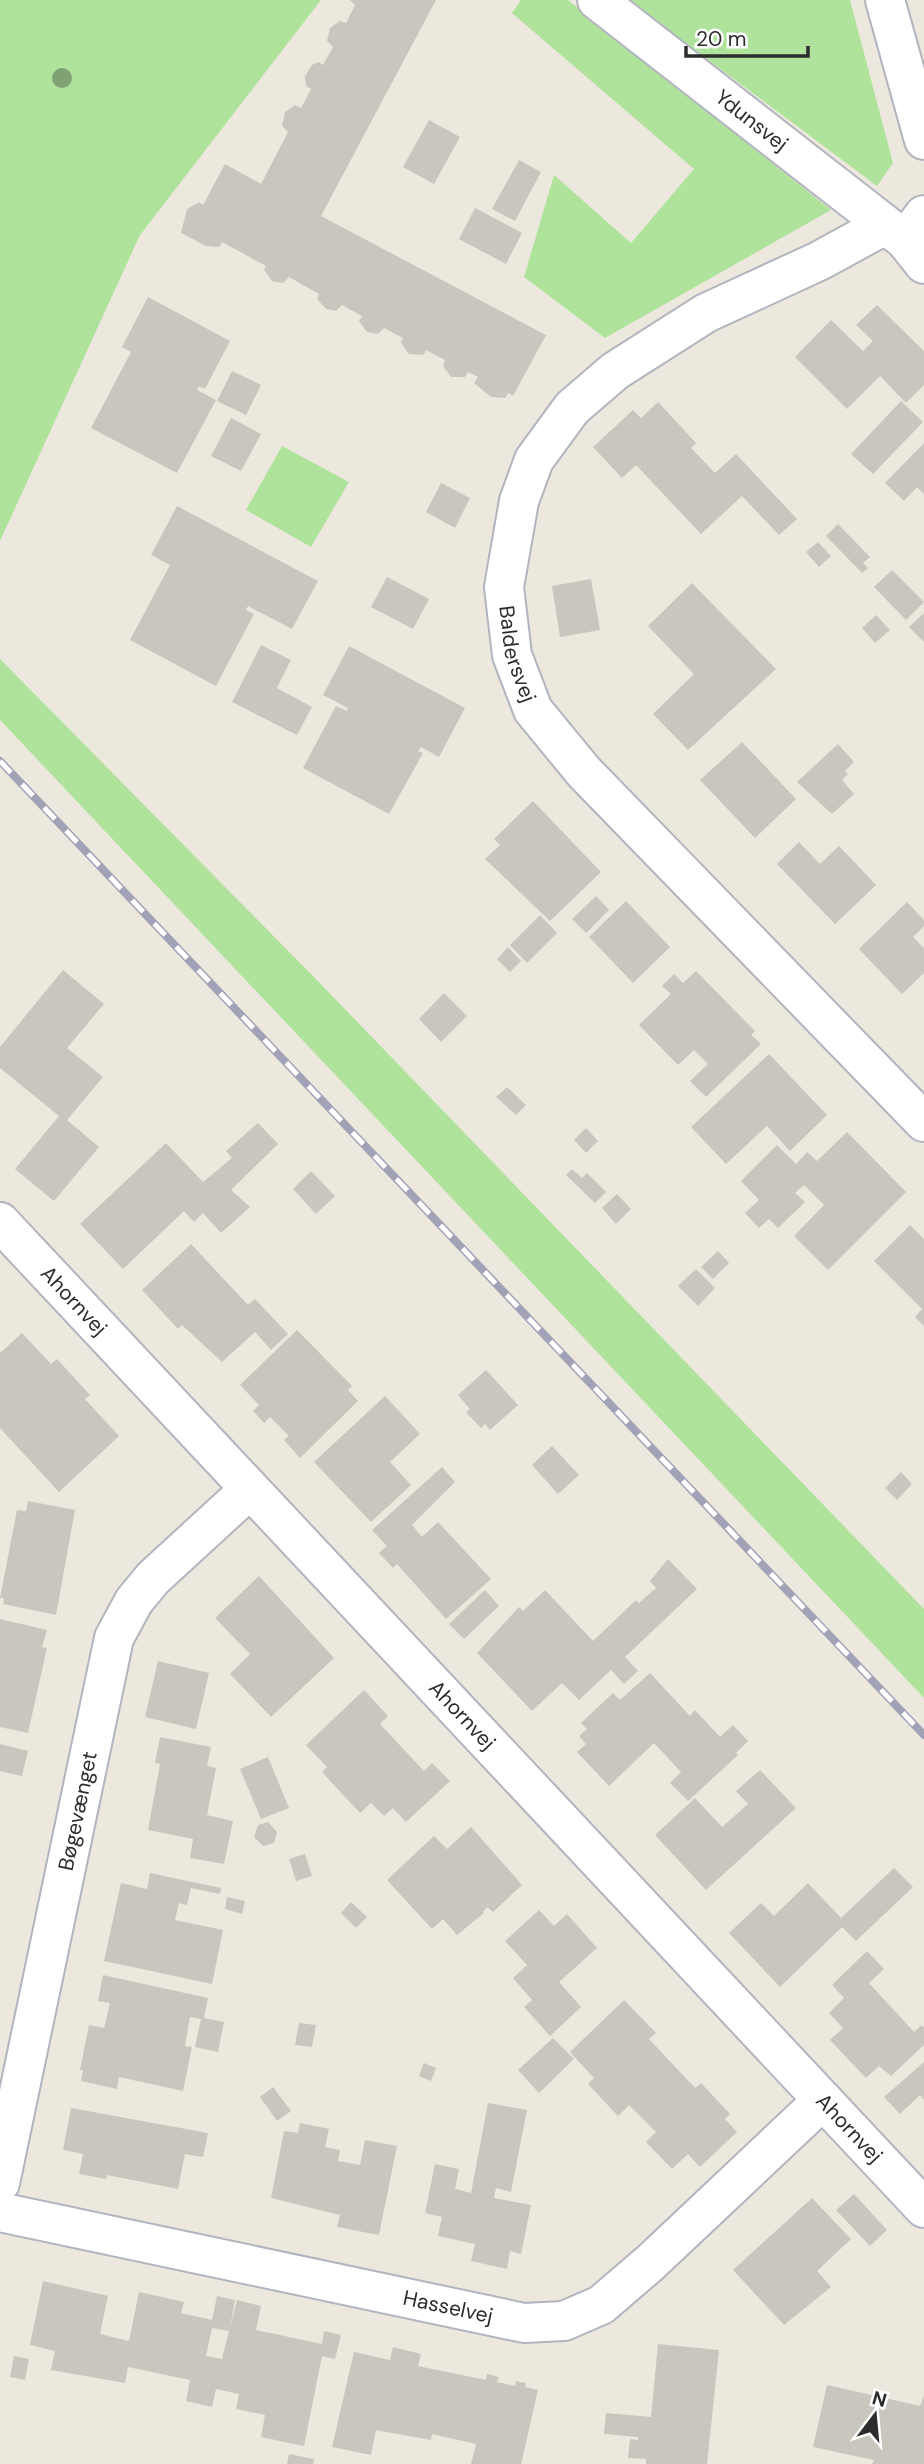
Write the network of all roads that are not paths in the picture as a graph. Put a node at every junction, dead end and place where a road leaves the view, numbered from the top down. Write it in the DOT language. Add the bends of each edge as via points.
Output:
graph roads {
  1 [pos="597,0"];
  2 [pos="885,0"];
  3 [pos="924,140"];
  4 [pos="909,236"];
  5 [pos="924,1122"];
  6 [pos="0,1223"];
  7 [pos="249,1490"];
  8 [pos="823,2100"];
  9 [pos="0,2183"];
  10 [pos="924,2208"];
  11 [pos="0,2212"];
  1 -- 4 [label="street, Ydunsvej"];
  2 -- 3 [label="street"];
  4 -- 5 [label="street, Baldersvej" via="819,261 706,313 615,371 572,408 534,460 519,501 504,587 512,655 533,710 584,772"];
  6 -- 7 [label="street, Ahornvej"];
  7 -- 8 [label="street, Ahornvej"];
  7 -- 9 [label="street, Bøgevænget" via="153,1578 114,1637"];
  8 -- 10 [label="street, Ahornvej"];
  8 -- 11 [label="street, Hasselvej" via="601,2305 564,2321 524,2323"];
}
